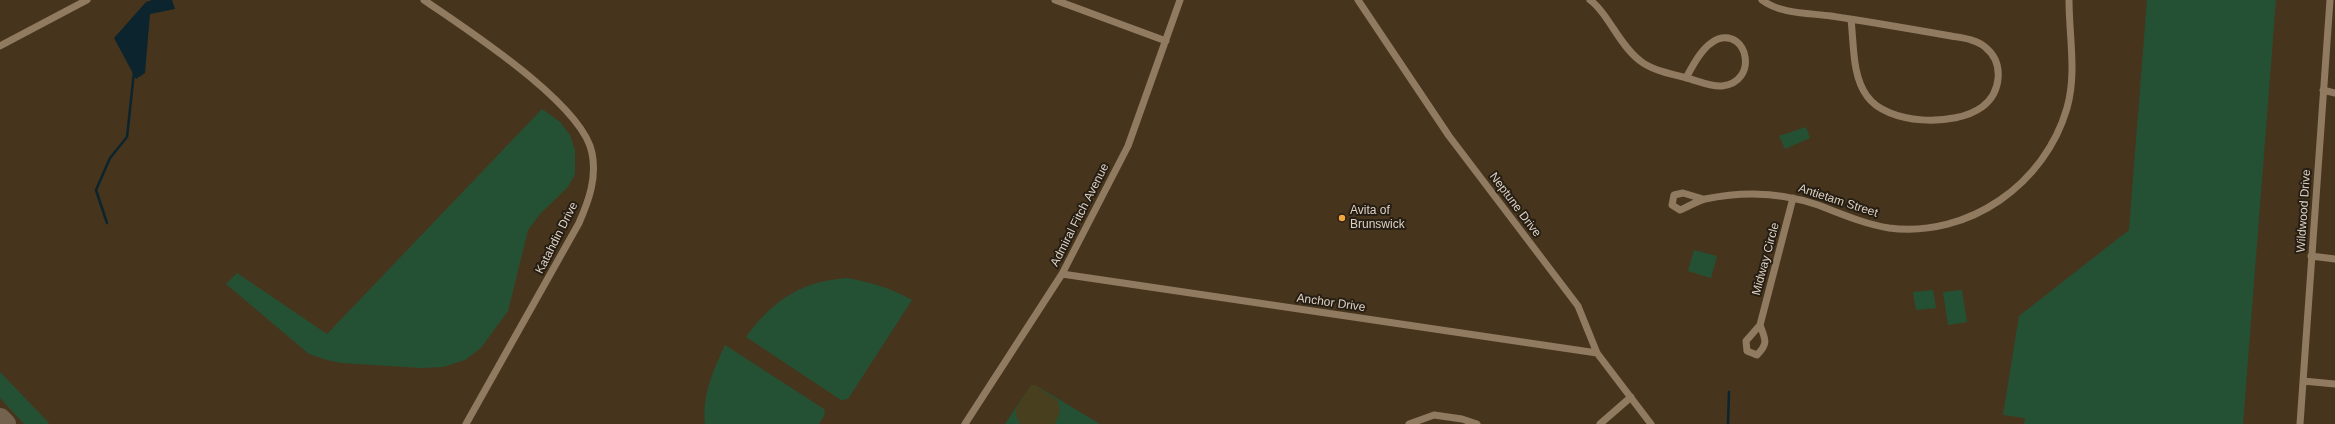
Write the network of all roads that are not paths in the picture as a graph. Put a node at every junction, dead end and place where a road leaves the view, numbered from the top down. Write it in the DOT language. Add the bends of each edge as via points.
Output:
graph roads {
  1 [pos="87,0"];
  2 [pos="424,0"];
  3 [pos="1055,0"];
  4 [pos="1180,0"];
  5 [pos="1358,0"];
  6 [pos="1590,0"];
  7 [pos="1762,0"];
  8 [pos="2069,0"];
  9 [pos="2330,0"];
  10 [pos="1851,20"];
  11 [pos="1166,41"];
  12 [pos="0,46"];
  13 [pos="1686,78"];
  14 [pos="2323,90"];
  15 [pos="2335,93"];
  16 [pos="1793,198"];
  17 [pos="1703,199"];
  18 [pos="2311,256"];
  19 [pos="2335,259"];
  20 [pos="1062,274"];
  21 [pos="1760,325"];
  22 [pos="1597,353"];
  23 [pos="2303,380"];
  24 [pos="2335,384"];
  25 [pos="1631,398"];
  26 [pos="1451,421"];
  27 [pos="466,424"];
  28 [pos="965,424"];
  29 [pos="1409,424"];
  30 [pos="1477,424"];
  31 [pos="1600,424"];
  32 [pos="1651,424"];
  33 [pos="2300,424"];
  1 -- 12 [label="street"];
  2 -- 27 [label="street, Katahdin Drive" via="547,91 571,114 585,134 592,152 594,173 591,193 579,223"];
  3 -- 11 [label="street"];
  4 -- 11 [label="street, Admiral Fitch Avenue"];
  5 -- 22 [label="street, Neptune Drive" via="1449,136 1578,306"];
  6 -- 13 [label="street" via="1639,62 1667,74"];
  7 -- 10 [label="street" via="1776,8"];
  8 -- 16 [label="street, Antietam Street" via="2072,79 2067,108 2057,135 2024,183 1975,215 1947,225 1918,229 1890,228 1861,222"];
  9 -- 14 [label="street, Wildwood Drive"];
  10 -- 10 [label="street" via="1976,42 1992,54 1997,63 1999,72 1995,91 1982,106 1966,115 1937,119 1908,118 1890,114 1873,104 1862,88 1857,70"];
  11 -- 20 [label="street, Admiral Fitch Avenue" via="1128,146"];
  13 -- 13 [label="street" via="1713,85 1732,84 1745,70 1747,59 1744,50 1737,42 1728,38 1718,39 1695,61"];
  14 -- 15 [label="street"];
  14 -- 18 [label="street, Wildwood Drive"];
  16 -- 17 [label="street, Antietam Street" via="1760,193"];
  16 -- 21 [label="street, Midway Circle"];
  18 -- 19 [label="street"];
  18 -- 23 [label="street, Wildwood Drive"];
  20 -- 22 [label="street, Anchor Drive"];
  20 -- 28 [label="street, Admiral Fitch Avenue"];
  22 -- 25 [label="street, Neptune Drive"];
  23 -- 24 [label="street"];
  23 -- 33 [label="street, Wildwood Drive"];
  25 -- 31 [label="street"];
  25 -- 32 [label="street, Neptune Drive"];
  26 -- 29 [label="street" via="1434,415"];
  26 -- 30 [label="street"];
}
